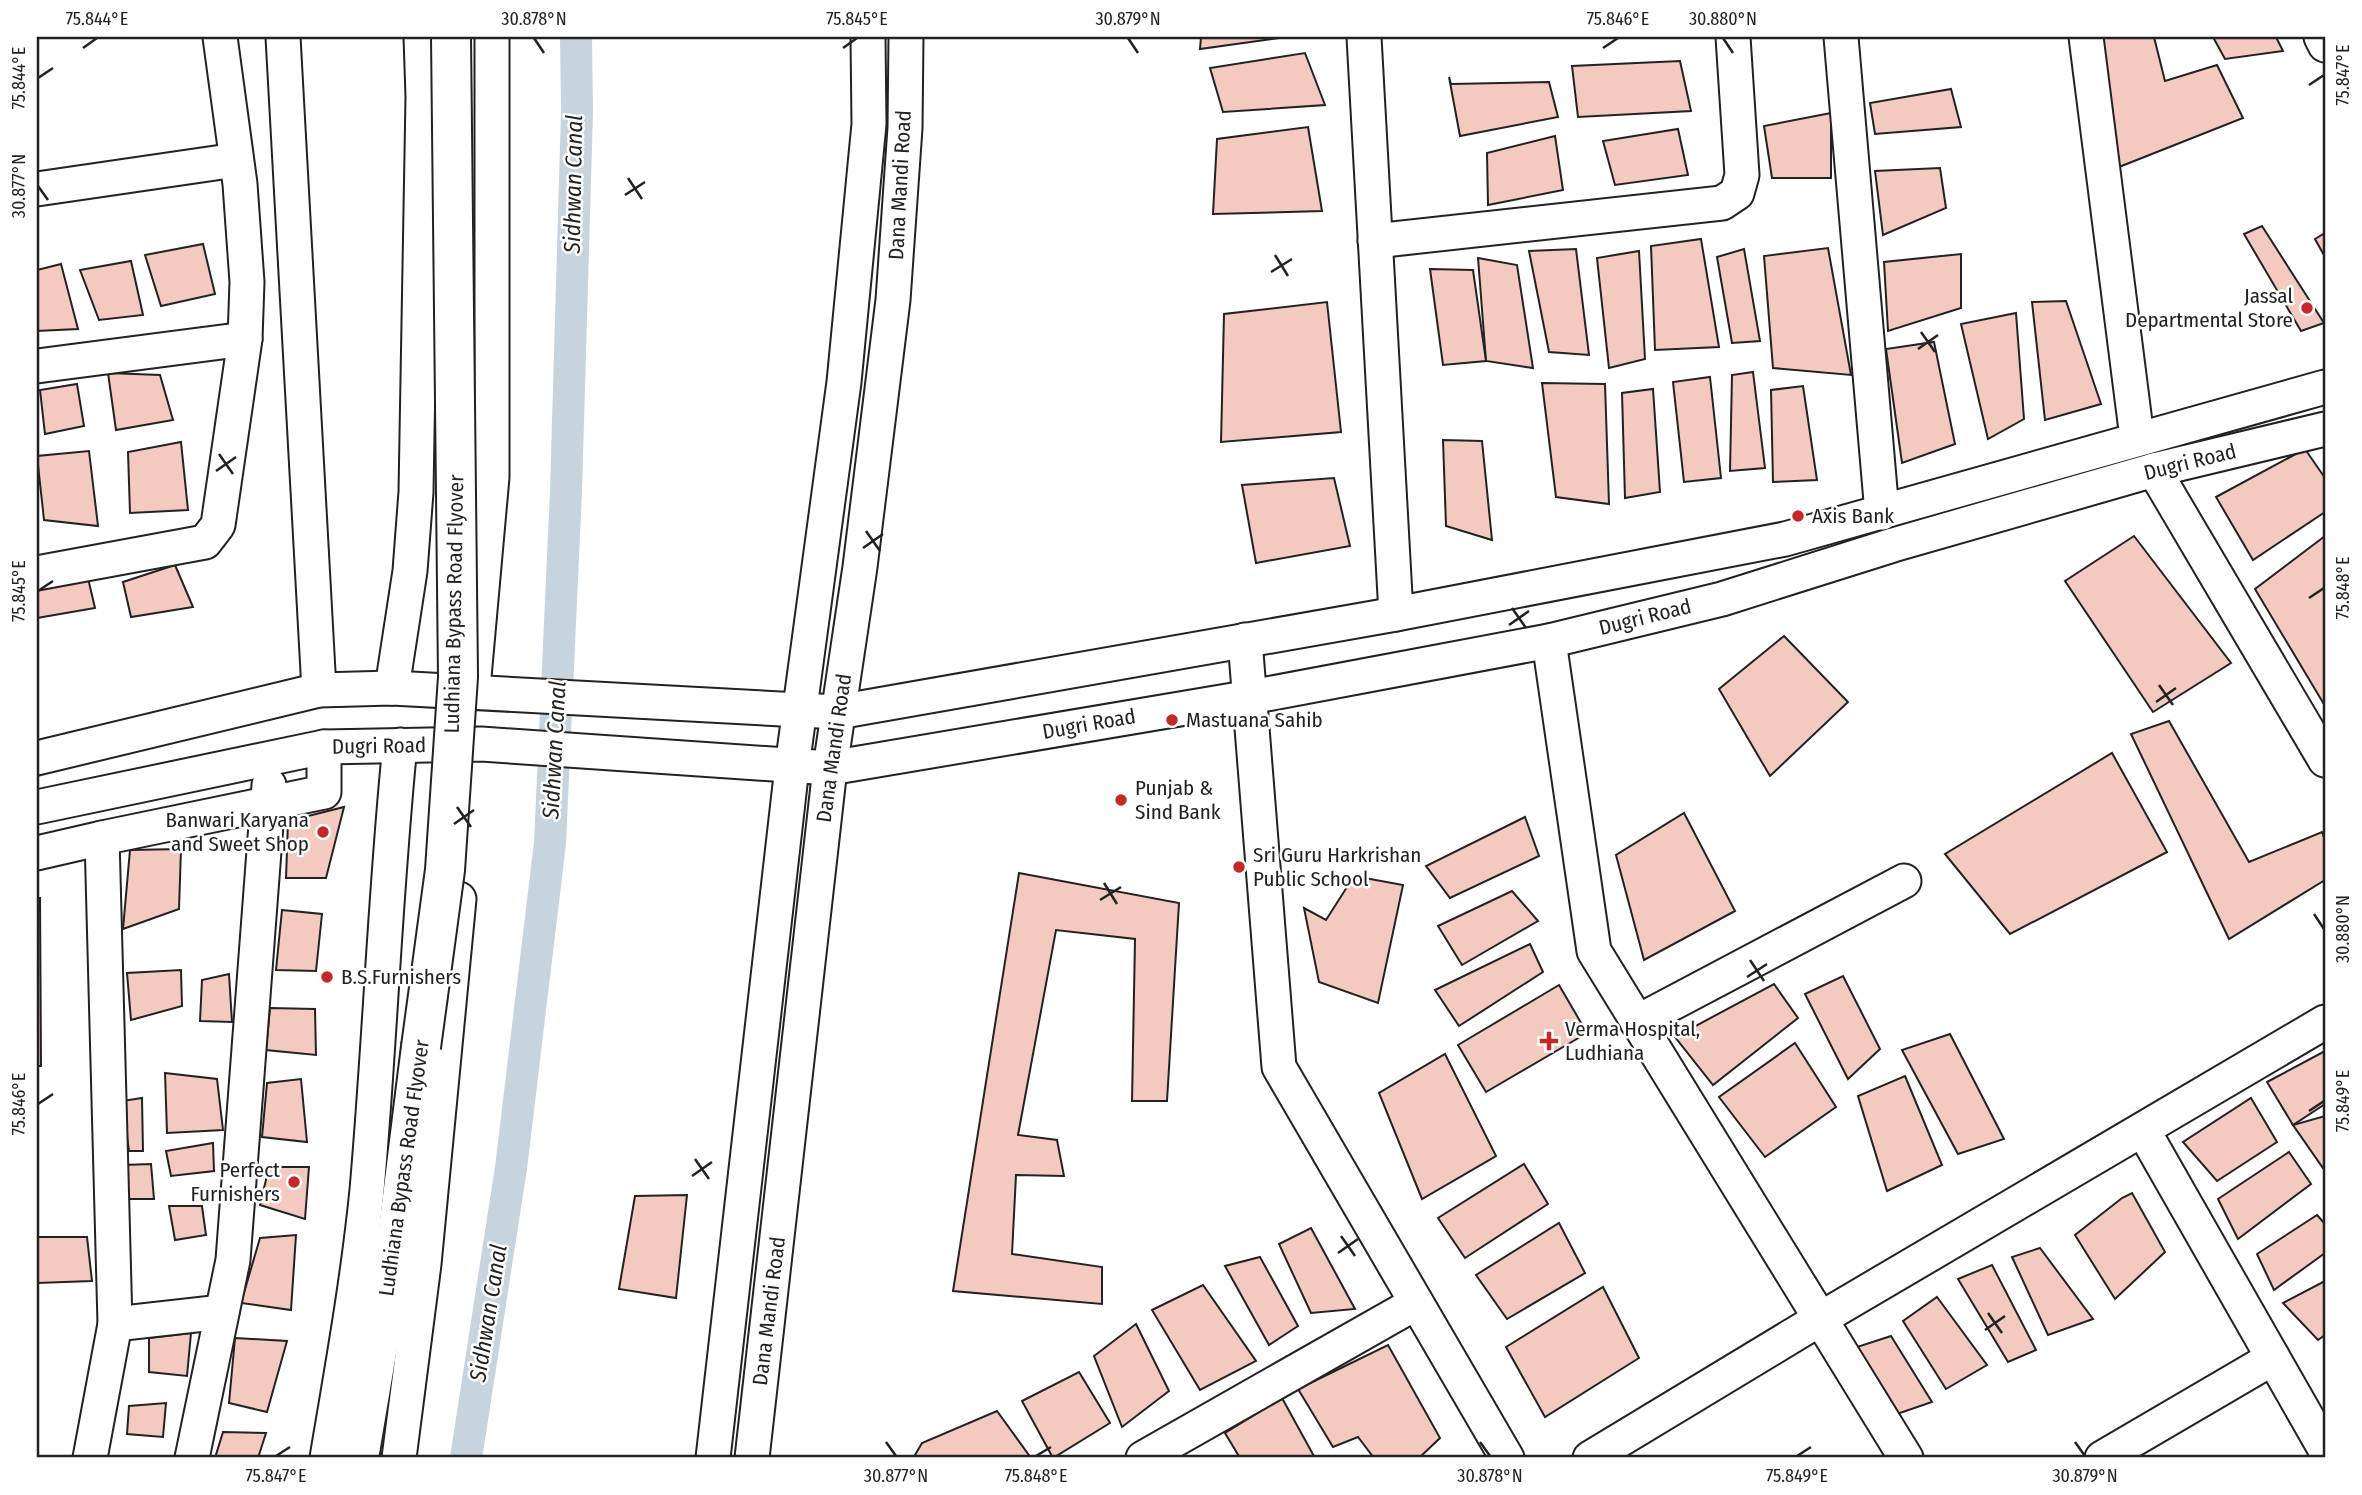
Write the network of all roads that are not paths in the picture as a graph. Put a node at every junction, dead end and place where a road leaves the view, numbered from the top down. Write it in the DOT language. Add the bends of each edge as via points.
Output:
graph roads {
  1 [pos="220,37"];
  2 [pos="283,37"];
  3 [pos="421,37"];
  4 [pos="451,37"];
  5 [pos="492,37"];
  6 [pos="868,37"];
  7 [pos="906,37"];
  8 [pos="1364,37"];
  9 [pos="1733,37"];
  10 [pos="1841,37"];
  11 [pos="2086,37"];
  12 [pos="2321,37"];
  13 [pos="2325,45"];
  14 [pos="236,160"];
  15 [pos="37,189"];
  16 [pos="1375,241"];
  17 [pos="245,339"];
  18 [pos="37,366"];
  19 [pos="2325,387"];
  20 [pos="2325,429"];
  21 [pos="2137,439"];
  22 [pos="2154,470"];
  23 [pos="1882,513"];
  24 [pos="37,573"];
  25 [pos="1396,614"];
  26 [pos="1245,640"];
  27 [pos="1549,641"];
  28 [pos="392,688"];
  29 [pos="319,690"];
  30 [pos="478,694"];
  31 [pos="1251,696"];
  32 [pos="799,711"];
  33 [pos="838,712"];
  34 [pos="400,745"];
  35 [pos="475,745"];
  36 [pos="324,747"];
  37 [pos="37,758"];
  38 [pos="271,758"];
  39 [pos="2325,760"];
  40 [pos="792,766"];
  41 [pos="830,768"];
  42 [pos="267,805"];
  43 [pos="37,807"];
  44 [pos="102,838"];
  45 [pos="37,853"];
  46 [pos="1904,881"];
  47 [pos="1637,1022"];
  48 [pos="2325,1022"];
  49 [pos="2143,1130"];
  50 [pos="1416,1303"];
  51 [pos="222,1312"];
  52 [pos="1820,1319"];
  53 [pos="115,1324"];
  54 [pos="2273,1357"];
  55 [pos="2325,1449"];
  56 [pos="90,1458"];
  57 [pos="192,1458"];
  58 [pos="327,1458"];
  59 [pos="359,1458"];
  60 [pos="399,1458"];
  61 [pos="713,1458"];
  62 [pos="752,1458"];
  63 [pos="1143,1458"];
  64 [pos="1507,1458"];
  65 [pos="1590,1458"];
  66 [pos="1906,1458"];
  67 [pos="2102,1458"];
  1 -- 14 [label="street"];
  2 -- 29 [label="street"];
  3 -- 28 [label="street" via="416,492 410,571"];
  4 -- 59 [label="highway, Ludhiana Bypass Road Flyover, bridge" via="458,677 445,870 398,1229"];
  5 -- 30 [label="street" via="492,477"];
  6 -- 32 [label="street" via="869,124 845,368"];
  7 -- 33 [label="street, Dana Mandi Road" via="893,300"];
  8 -- 16 [label="street"];
  9 -- 16 [label="street" via="1742,175 1737,193 1722,203"];
  10 -- 23 [label="street"];
  11 -- 21 [label="street"];
  12 -- 13 [label="street"];
  14 -- 15 [label="street"];
  14 -- 17 [label="street" via="247,282"];
  16 -- 25 [label="street"];
  17 -- 18 [label="street"];
  17 -- 24 [label="street" via="221,511 205,542"];
  19 -- 21 [label="street, Dugri Road"];
  20 -- 22 [label="street, Dugri Road"];
  21 -- 23 [label="street, Dugri Road"];
  22 -- 27 [label="street, Dugri Road" via="1722,599"];
  22 -- 39 [label="street"];
  23 -- 25 [label="street, Dugri Road" via="1785,539"];
  25 -- 26 [label="street, Dugri Road"];
  26 -- 31 [label="street"];
  26 -- 33 [label="street, Dugri Road"];
  27 -- 31 [label="street, Dugri Road"];
  27 -- 47 [label="street" via="1594,951"];
  28 -- 29 [label="street, Dugri Road"];
  28 -- 30 [label="street, Dugri Road"];
  29 -- 37 [label="street, Dugri Road"];
  30 -- 32 [label="street, Dugri Road"];
  30 -- 35 [label="street"];
  31 -- 41 [label="street, Dugri Road"];
  31 -- 50 [label="street" via="1279,1067"];
  32 -- 33 [label="street, Dugri Road"];
  32 -- 40 [label="street"];
  33 -- 41 [label="street, Dana Mandi Road"];
  34 -- 35 [label="street, Dugri Road"];
  34 -- 36 [label="street, Dugri Road"];
  34 -- 58 [label="street" via="366,1191"];
  35 -- 40 [label="street, Dugri Road"];
  35 -- 60 [label="street" via="426,1250"];
  36 -- 38 [label="street, Dugri Road"];
  36 -- 42 [label="street" via="324,792"];
  38 -- 42 [label="street"];
  38 -- 43 [label="street, Dugri Road"];
  40 -- 41 [label="street, Dugri Road"];
  40 -- 61 [label="street"];
  41 -- 62 [label="street, Dana Mandi Road"];
  42 -- 44 [label="street"];
  42 -- 51 [label="street" via="233,1260"];
  44 -- 45 [label="street"];
  44 -- 53 [label="street"];
  46 -- 47 [label="street"];
  47 -- 52 [label="street"];
  48 -- 49 [label="street"];
  49 -- 52 [label="street"];
  49 -- 54 [label="street"];
  50 -- 63 [label="street"];
  50 -- 64 [label="street"];
  51 -- 53 [label="street"];
  51 -- 57 [label="street"];
  52 -- 65 [label="street"];
  52 -- 66 [label="street"];
  53 -- 56 [label="street"];
  54 -- 55 [label="street"];
  54 -- 67 [label="street"];
}
